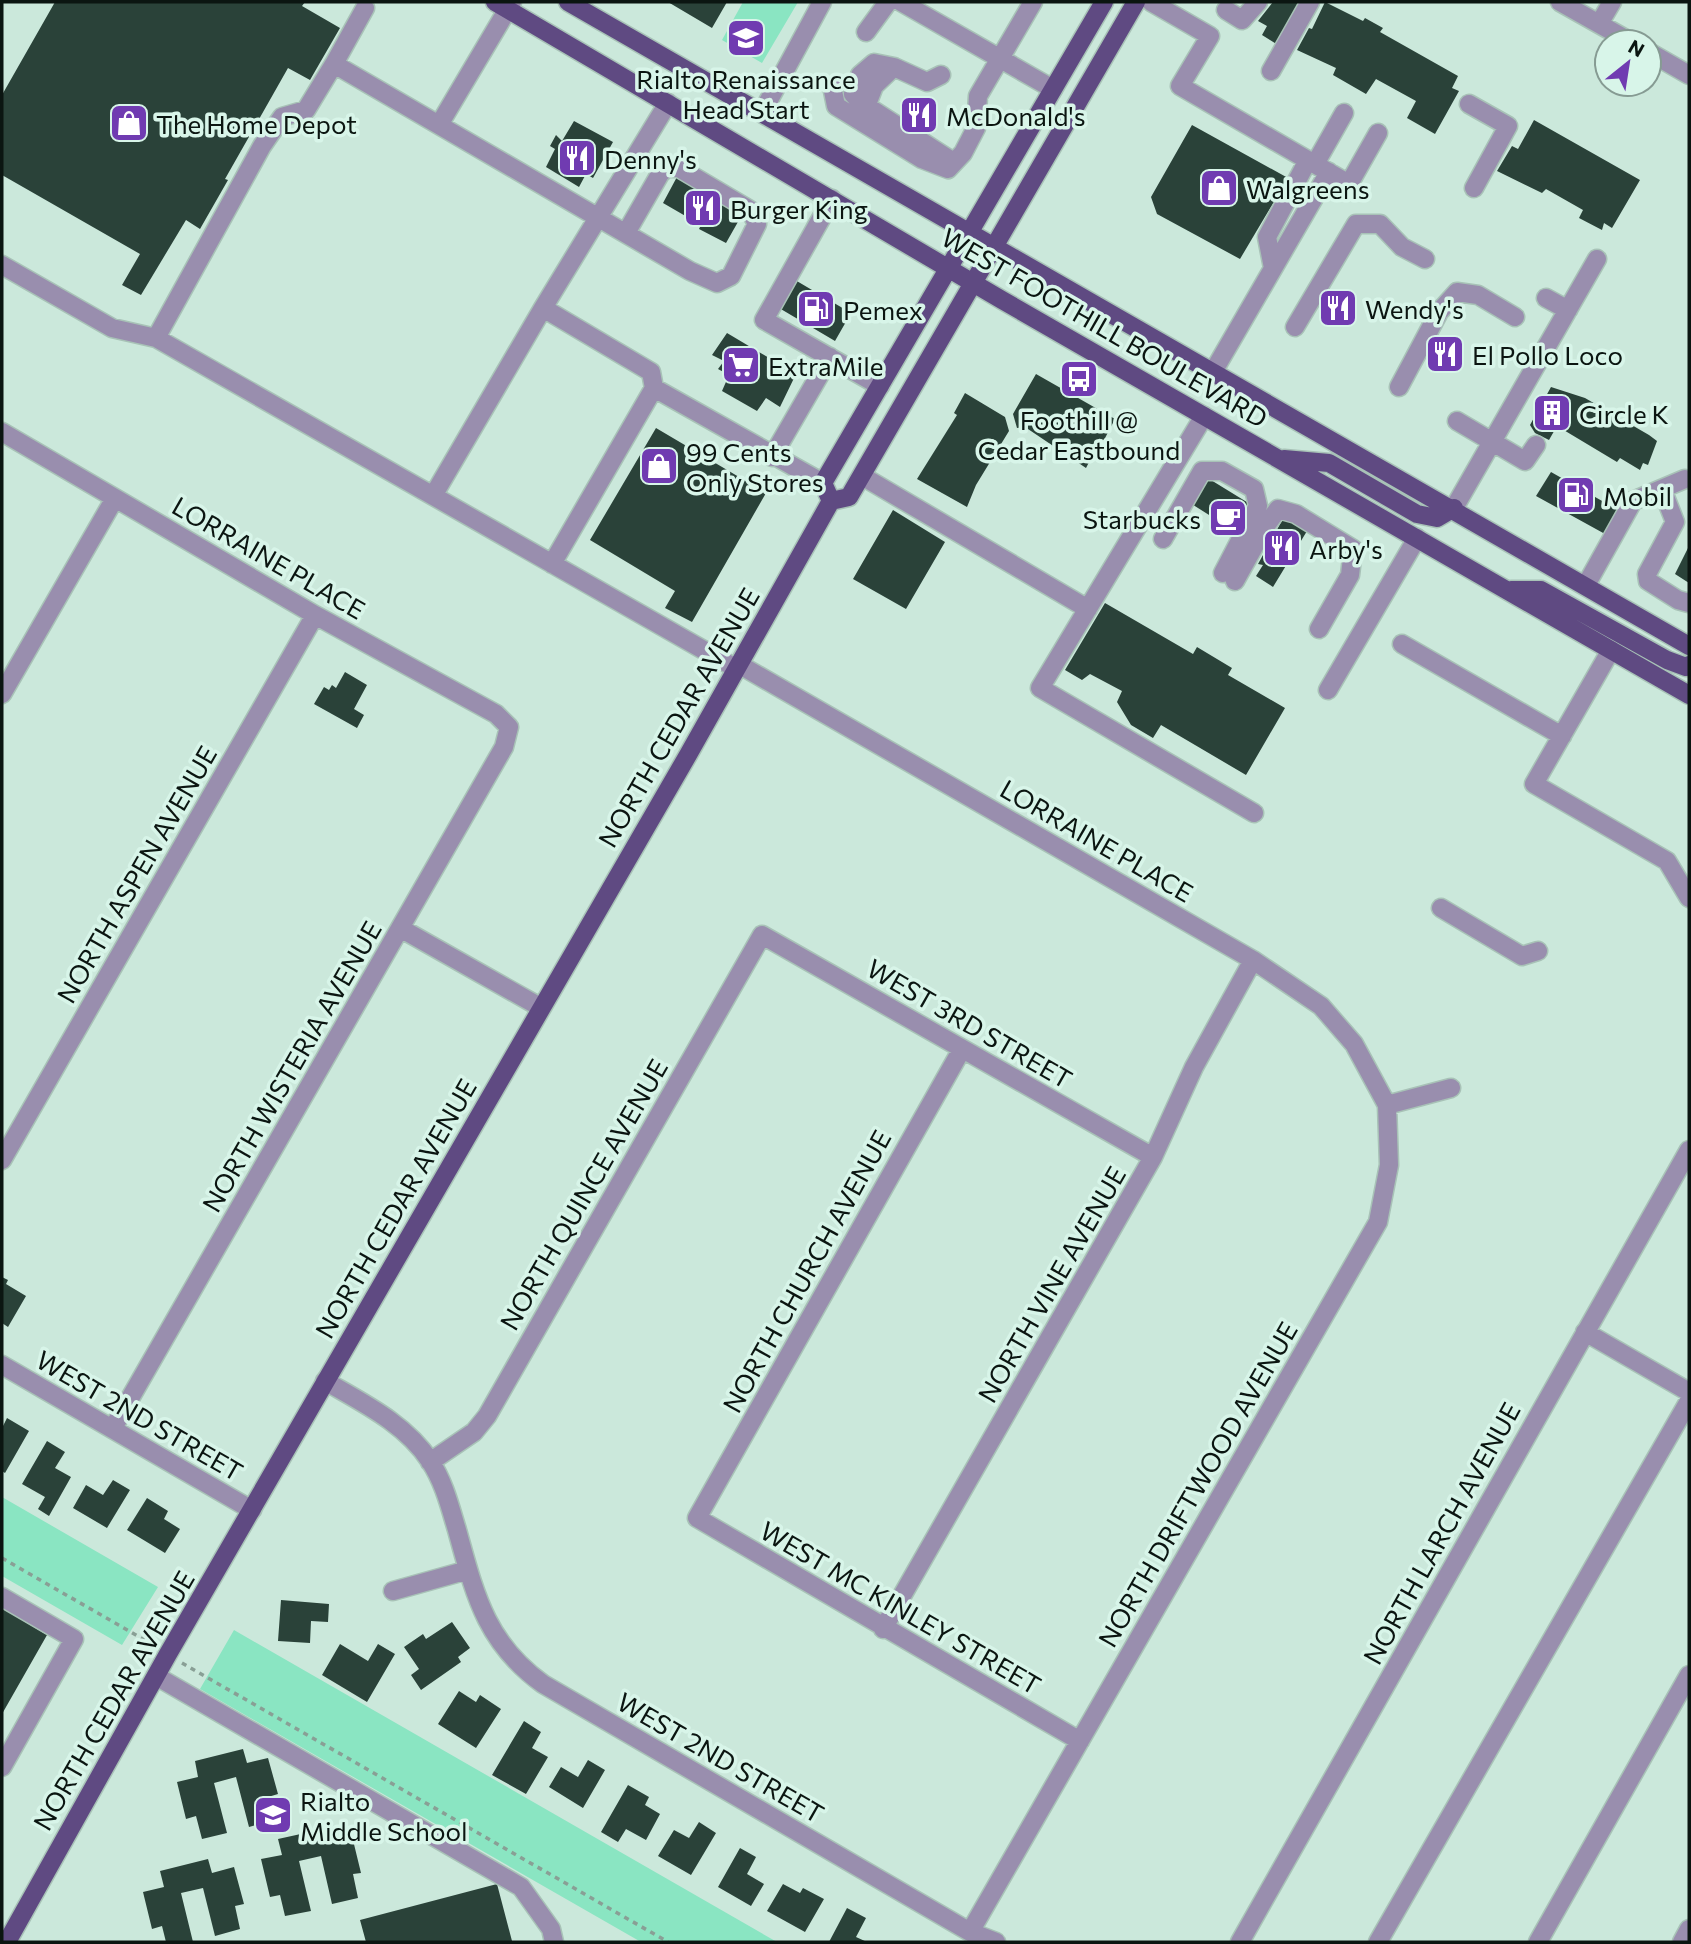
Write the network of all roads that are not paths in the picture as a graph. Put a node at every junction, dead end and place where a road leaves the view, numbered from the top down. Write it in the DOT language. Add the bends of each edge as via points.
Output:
graph roads {
  1 [pos="569,2"];
  2 [pos="822,2"];
  3 [pos="888,2"];
  4 [pos="901,2"];
  5 [pos="1033,2"];
  6 [pos="1104,2"];
  7 [pos="1136,2"];
  8 [pos="1151,2"];
  9 [pos="1258,2"];
  10 [pos="1310,2"];
  11 [pos="1560,2"];
  12 [pos="1612,2"];
  13 [pos="505,4"];
  14 [pos="365,8"];
  15 [pos="1226,10"];
  16 [pos="1599,24"];
  17 [pos="1606,28"];
  18 [pos="866,32"];
  19 [pos="999,58"];
  20 [pos="1663,60"];
  21 [pos="334,64"];
  22 [pos="1271,71"];
  23 [pos="941,75"];
  24 [pos="1689,75"];
  25 [pos="832,86"];
  26 [pos="1054,89"];
  27 [pos="668,103"];
  28 [pos="1469,104"];
  29 [pos="763,111"];
  30 [pos="1344,113"];
  31 [pos="439,125"];
  32 [pos="1378,133"];
  33 [pos="954,162"];
  34 [pos="1317,165"];
  35 [pos="1474,188"];
  36 [pos="832,199"];
  37 [pos="598,216"];
  38 [pos="969,231"];
  39 [pos="626,233"];
  40 [pos="995,247"];
  41 [pos="1425,259"];
  42 [pos="1598,259"];
  43 [pos="2,265"];
  44 [pos="948,267"];
  45 [pos="974,282"];
  46 [pos="1546,298"];
  47 [pos="542,308"];
  48 [pos="1567,310"];
  49 [pos="1515,317"];
  50 [pos="1295,327"];
  51 [pos="156,338"];
  52 [pos="830,357"];
  53 [pos="1213,372"];
  54 [pos="880,386"];
  55 [pos="1399,387"];
  56 [pos="654,388"];
  57 [pos="1204,416"];
  58 [pos="1457,421"];
  59 [pos="2,432"];
  60 [pos="1493,442"];
  61 [pos="1536,445"];
  62 [pos="772,457"];
  63 [pos="1277,458"];
  64 [pos="862,476"];
  65 [pos="1685,479"];
  66 [pos="823,483"];
  67 [pos="1662,489"];
  68 [pos="433,496"];
  69 [pos="115,498"];
  70 [pos="831,501"];
  71 [pos="1454,508"];
  72 [pos="1417,538"];
  73 [pos="1163,539"];
  74 [pos="552,564"];
  75 [pos="1586,585"];
  76 [pos="1507,590"];
  77 [pos="1689,603"];
  78 [pos="1088,609"];
  79 [pos="316,615"];
  80 [pos="1320,629"];
  81 [pos="1402,644"];
  82 [pos="1689,646"];
  83 [pos="1611,650"];
  84 [pos="1689,665"];
  85 [pos="738,667"];
  86 [pos="1328,690"];
  87 [pos="2,694"];
  88 [pos="1689,695"];
  89 [pos="509,727"];
  90 [pos="1562,736"];
  91 [pos="1254,813"];
  92 [pos="1689,898"];
  93 [pos="1441,908"];
  94 [pos="400,928"];
  95 [pos="762,935"];
  96 [pos="1538,951"];
  97 [pos="1253,960"];
  98 [pos="540,1007"];
  99 [pos="962,1049"];
  100 [pos="1451,1088"];
  101 [pos="1387,1105"];
  102 [pos="1689,1150"];
  103 [pos="1153,1157"];
  104 [pos="2,1160"];
  105 [pos="1585,1332"];
  106 [pos="2,1365"];
  107 [pos="325,1381"];
  108 [pos="1689,1392"];
  109 [pos="1689,1401"];
  110 [pos="113,1428"];
  111 [pos="430,1462"];
  112 [pos="252,1510"];
  113 [pos="697,1518"];
  114 [pos="468,1570"];
  115 [pos="393,1591"];
  116 [pos="2,1597"];
  117 [pos="883,1629"];
  118 [pos="1689,1675"];
  119 [pos="156,1676"];
  120 [pos="1080,1741"];
  121 [pos="2,1767"];
  122 [pos="1689,1929"];
  123 [pos="970,1932"];
  124 [pos="7,1942"];
  125 [pos="554,1942"];
  126 [pos="996,1942"];
  127 [pos="1240,1942"];
  128 [pos="1378,1942"];
  129 [pos="1538,1942"];
  130 [pos="1682,1942"];
  1 -- 29 [label="main road, WEST FOOTHILL BOULEVARD"];
  2 -- 29 [label="street"];
  3 -- 18 [label="street"];
  4 -- 19 [label="street"];
  5 -- 19 [label="street"];
  6 -- 26 [label="main road"];
  7 -- 40 [label="main road, NORTH CEDAR AVENUE"];
  8 -- 34 [label="street" via="1210,36 1180,86"];
  9 -- 15 [label="street" via="1242,20"];
  10 -- 22 [label="street"];
  11 -- 16 [label="street"];
  12 -- 16 [label="street"];
  13 -- 27 [label="main road, WEST FOOTHILL BOULEVARD"];
  13 -- 31 [label="street"];
  14 -- 21 [label="street"];
  16 -- 17 [label="street"];
  19 -- 26 [label="street"];
  19 -- 33 [label="street" via="978,96 978,125"];
  20 -- 24 [label="street"];
  21 -- 31 [label="street"];
  21 -- 51 [label="street" via="306,110 282,117"];
  23 -- 33 [label="street" via="926,82 874,63 860,75 853,94 866,107"];
  25 -- 33 [label="street" via="836,106 847,113 922,159 948,169"];
  26 -- 38 [label="main road"];
  27 -- 36 [label="main road, WEST FOOTHILL BOULEVARD"];
  27 -- 37 [label="street"];
  28 -- 35 [label="street" via="1508,126"];
  29 -- 38 [label="main road, WEST FOOTHILL BOULEVARD"];
  30 -- 34 [label="street"];
  31 -- 37 [label="street"];
  32 -- 34 [label="street" via="1349,184"];
  34 -- 53 [label="street" via="1267,237 1273,268"];
  36 -- 44 [label="main road, WEST FOOTHILL BOULEVARD"];
  36 -- 52 [label="street" via="764,320"];
  37 -- 39 [label="street"];
  37 -- 47 [label="street"];
  38 -- 40 [label="main road, WEST FOOTHILL BOULEVARD"];
  38 -- 44 [label="main road"];
  39 -- 39 [label="street" via="717,284 731,276 757,229 750,210 679,168 666,168"];
  40 -- 45 [label="main road, NORTH CEDAR AVENUE"];
  40 -- 53 [label="main road, WEST FOOTHILL BOULEVARD"];
  41 -- 50 [label="street" via="1402,247 1380,224 1356,225"];
  42 -- 48 [label="street"];
  43 -- 51 [label="street, LORRAINE PLACE" via="113,328"];
  44 -- 45 [label="main road, WEST FOOTHILL BOULEVARD"];
  44 -- 54 [label="main road"];
  45 -- 57 [label="main road, WEST FOOTHILL BOULEVARD"];
  45 -- 64 [label="main road, NORTH CEDAR AVENUE"];
  46 -- 48 [label="street"];
  47 -- 56 [label="street" via="651,372"];
  47 -- 68 [label="street"];
  48 -- 60 [label="street"];
  49 -- 55 [label="street" via="1478,295 1457,292 1439,312"];
  51 -- 68 [label="street, LORRAINE PLACE"];
  52 -- 54 [label="street"];
  52 -- 62 [label="street"];
  53 -- 71 [label="main road, WEST FOOTHILL BOULEVARD"];
  54 -- 66 [label="main road"];
  56 -- 62 [label="street"];
  56 -- 74 [label="street"];
  57 -- 63 [label="main road, WEST FOOTHILL BOULEVARD"];
  57 -- 78 [label="street"];
  58 -- 60 [label="street"];
  59 -- 69 [label="street, LORRAINE PLACE"];
  60 -- 61 [label="street" via="1525,461"];
  60 -- 71 [label="street"];
  62 -- 66 [label="street"];
  63 -- 71 [label="main road" via="1329,463 1416,514 1437,518"];
  63 -- 72 [label="main road, WEST FOOTHILL BOULEVARD"];
  64 -- 70 [label="main road, NORTH CEDAR AVENUE" via="849,497"];
  64 -- 78 [label="street"];
  65 -- 67 [label="street"];
  66 -- 70 [label="main road"];
  67 -- 75 [label="street" via="1633,501"];
  67 -- 77 [label="street" via="1675,522 1647,573 1648,581"];
  68 -- 74 [label="street, LORRAINE PLACE"];
  69 -- 79 [label="street, LORRAINE PLACE"];
  69 -- 87 [label="street"];
  70 -- 85 [label="main road, NORTH CEDAR AVENUE"];
  71 -- 75 [label="main road, WEST FOOTHILL BOULEVARD"];
  72 -- 76 [label="main road, WEST FOOTHILL BOULEVARD"];
  72 -- 86 [label="street"];
  73 -- 80 [label="street" via="1202,471 1222,471 1254,489 1258,506 1229,577 1278,509 1296,514 1353,550 1350,575"];
  74 -- 85 [label="street, LORRAINE PLACE"];
  75 -- 82 [label="main road, WEST FOOTHILL BOULEVARD"];
  76 -- 83 [label="main road, WEST FOOTHILL BOULEVARD"];
  76 -- 84 [label="main road" via="1541,590 1667,660"];
  78 -- 91 [label="street" via="1040,688"];
  79 -- 89 [label="street, LORRAINE PLACE" via="496,714"];
  79 -- 104 [label="street, NORTH ASPEN AVENUE"];
  81 -- 90 [label="street"];
  83 -- 88 [label="main road, WEST FOOTHILL BOULEVARD"];
  83 -- 90 [label="street"];
  85 -- 97 [label="street, LORRAINE PLACE"];
  85 -- 98 [label="main road, NORTH CEDAR AVENUE"];
  89 -- 94 [label="street, NORTH WISTERIA AVENUE" via="504,747"];
  90 -- 92 [label="street" via="1534,784 1667,861"];
  93 -- 96 [label="street" via="1522,956"];
  94 -- 98 [label="street"];
  94 -- 110 [label="street, NORTH WISTERIA AVENUE"];
  95 -- 99 [label="street, WEST 3RD STREET"];
  95 -- 111 [label="street, NORTH QUINCE AVENUE" via="487,1416 474,1432"];
  97 -- 101 [label="street, LORRAINE PLACE" via="1321,1006 1354,1044"];
  97 -- 103 [label="street, NORTH VINE AVENUE" via="1194,1067"];
  98 -- 107 [label="main road, NORTH CEDAR AVENUE"];
  99 -- 103 [label="street, WEST 3RD STREET"];
  99 -- 113 [label="street, NORTH CHURCH AVENUE"];
  100 -- 101 [label="street"];
  101 -- 120 [label="street, NORTH DRIFTWOOD AVENUE" via="1389,1165 1378,1222"];
  102 -- 105 [label="street, NORTH LARCH AVENUE"];
  103 -- 117 [label="street, NORTH VINE AVENUE"];
  105 -- 108 [label="street"];
  105 -- 127 [label="street, NORTH LARCH AVENUE"];
  106 -- 110 [label="street, WEST 2ND STREET"];
  107 -- 111 [label="street, WEST 2ND STREET" via="390,1420"];
  107 -- 112 [label="main road, NORTH CEDAR AVENUE"];
  109 -- 128 [label="street"];
  110 -- 112 [label="street, WEST 2ND STREET"];
  111 -- 114 [label="street, WEST 2ND STREET" via="447,1496"];
  112 -- 119 [label="main road, NORTH CEDAR AVENUE"];
  113 -- 117 [label="street, WEST MC KINLEY STREET"];
  114 -- 115 [label="street"];
  114 -- 123 [label="street, WEST 2ND STREET" via="481,1610 504,1651 543,1684"];
  116 -- 121 [label="street" via="74,1639"];
  117 -- 120 [label="street, WEST MC KINLEY STREET"];
  118 -- 129 [label="street"];
  119 -- 124 [label="main road, NORTH CEDAR AVENUE"];
  119 -- 125 [label="street" via="521,1887 551,1930"];
  120 -- 123 [label="street, NORTH DRIFTWOOD AVENUE"];
  122 -- 130 [label="street"];
  123 -- 126 [label="street, WEST 2ND STREET"];
}
